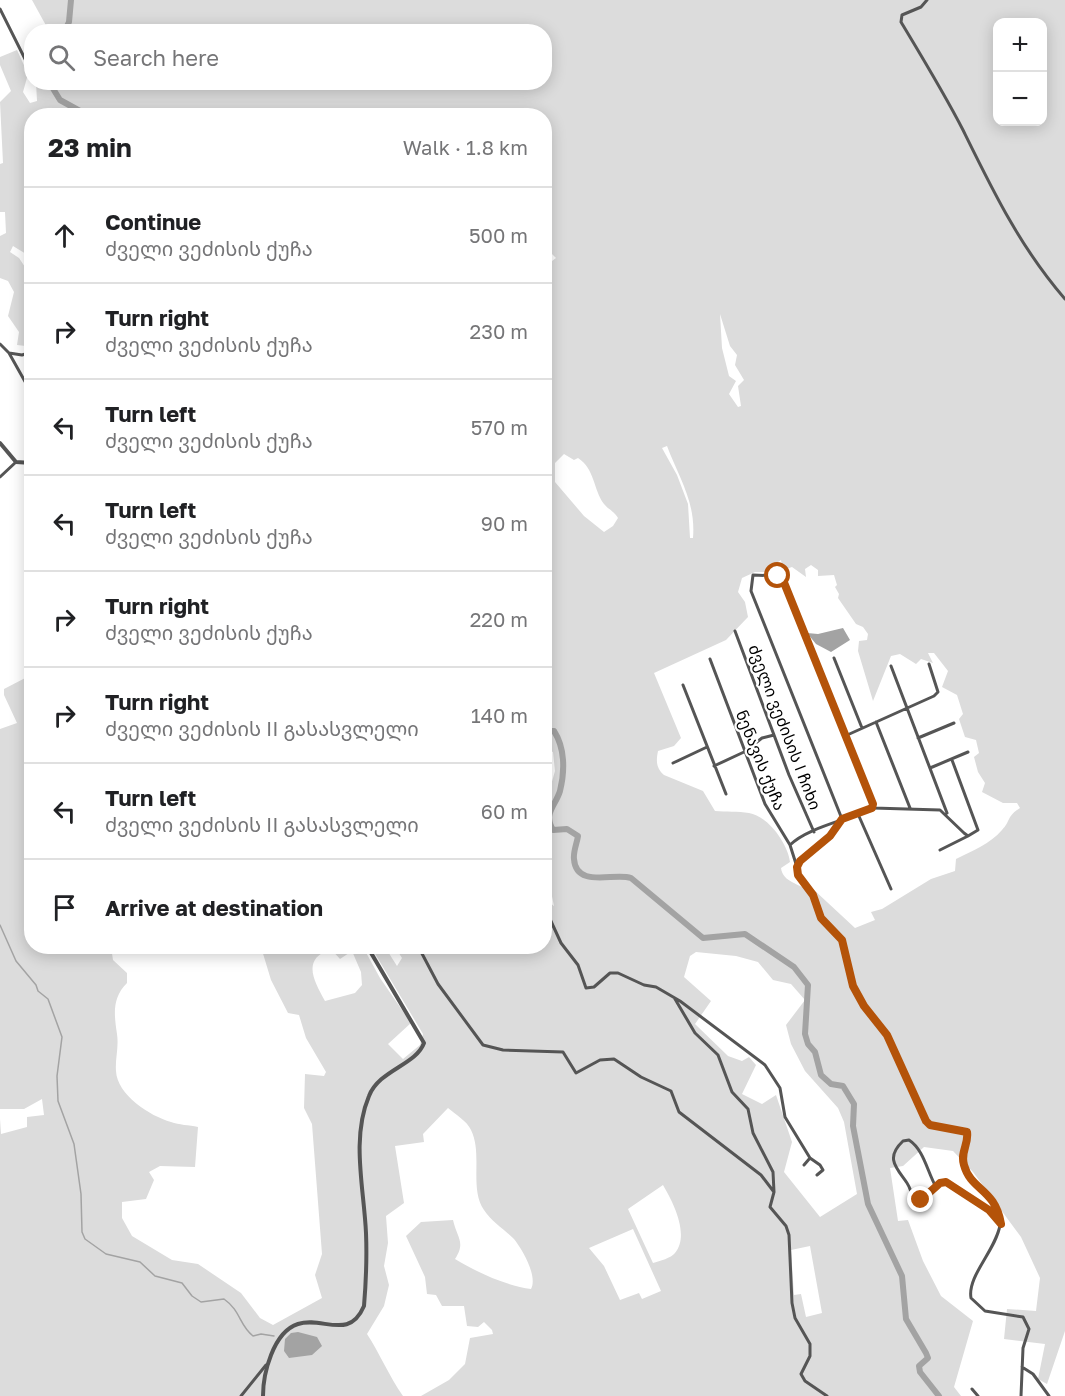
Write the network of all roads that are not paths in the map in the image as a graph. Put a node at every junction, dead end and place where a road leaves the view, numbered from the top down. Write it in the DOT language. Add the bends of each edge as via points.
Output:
graph roads {
  1 [pos="927,0"];
  2 [pos="0,9"];
  3 [pos="24,57"];
  4 [pos="1065,299"];
  5 [pos="0,344"];
  6 [pos="9,354"];
  7 [pos="24,354"];
  8 [pos="24,380"];
  9 [pos="0,443"];
  10 [pos="16,462"];
  11 [pos="24,462"];
  12 [pos="0,477"];
  13 [pos="735,631"];
  14 [pos="834,658"];
  15 [pos="710,659"];
  16 [pos="929,664"];
  17 [pos="891,666"];
  18 [pos="683,685"];
  19 [pos="906,708"];
  20 [pos="876,722"];
  21 [pos="954,723"];
  22 [pos="862,728"];
  23 [pos="774,735"];
  24 [pos="844,736"];
  25 [pos="918,738"];
  26 [pos="707,747"];
  27 [pos="744,752"];
  28 [pos="968,752"];
  29 [pos="952,760"];
  30 [pos="673,763"];
  31 [pos="714,766"];
  32 [pos="930,768"];
  33 [pos="726,794"];
  34 [pos="872,808"];
  35 [pos="910,808"];
  36 [pos="858,813"];
  37 [pos="947,815"];
  38 [pos="840,821"];
  39 [pos="813,832"];
  40 [pos="968,836"];
  41 [pos="790,845"];
  42 [pos="940,850"];
  43 [pos="797,867"];
  44 [pos="891,889"];
  45 [pos="552,923"];
  46 [pos="372,954"];
  47 [pos="422,954"];
  48 [pos="675,999"];
  49 [pos="810,1158"];
  50 [pos="804,1165"];
  51 [pos="817,1175"];
  52 [pos="936,1187"];
  53 [pos="774,1192"];
  54 [pos="1001,1224"];
  55 [pos="266,1365"];
  56 [pos="1022,1367"];
  57 [pos="972,1389"];
  58 [pos="241,1396"];
  59 [pos="263,1396"];
  60 [pos="827,1396"];
  61 [pos="978,1396"];
  62 [pos="1020,1396"];
  63 [pos="1048,1396"];
  1 -- 4 [label="street" via="902,15 901,22 1024,246"];
  2 -- 3 [label="street"];
  5 -- 6 [label="street"];
  6 -- 7 [label="street"];
  6 -- 8 [label="street"];
  9 -- 10 [label="street"];
  10 -- 11 [label="street"];
  10 -- 12 [label="street"];
  13 -- 23 [label="street, ძველი ვეძისის I ჩიხი"];
  14 -- 22 [label="street"];
  15 -- 27 [label="street, ნენავის ქუჩა"];
  16 -- 19 [label="street" via="938,693"];
  17 -- 19 [label="street"];
  18 -- 26 [label="street"];
  19 -- 20 [label="street"];
  19 -- 25 [label="street"];
  20 -- 22 [label="street"];
  20 -- 35 [label="street"];
  21 -- 25 [label="street"];
  22 -- 24 [label="street"];
  23 -- 27 [label="street" via="762,738"];
  23 -- 39 [label="street, ძველი ვეძისის I ჩიხი"];
  24 -- 34 [label="street"];
  24 -- 38 [label="street" via="783,580 778,576 753,575 751,591"];
  25 -- 32 [label="street"];
  26 -- 30 [label="street"];
  26 -- 31 [label="street"];
  27 -- 31 [label="street"];
  27 -- 41 [label="street, ნენავის ქუჩა" via="771,819"];
  28 -- 29 [label="street"];
  29 -- 32 [label="street"];
  29 -- 40 [label="street" via="978,830"];
  31 -- 33 [label="street"];
  32 -- 37 [label="street"];
  34 -- 35 [label="street"];
  34 -- 36 [label="street"];
  35 -- 37 [label="street" via="940,810"];
  36 -- 38 [label="street"];
  36 -- 44 [label="street"];
  37 -- 40 [label="street"];
  38 -- 39 [label="street"];
  38 -- 43 [label="street"];
  39 -- 41 [label="street"];
  40 -- 42 [label="street"];
  41 -- 43 [label="street, ნენავის ქუჩა"];
  43 -- 54 [label="street, ნენავის ქუჩა" via="821,918 842,940 853,986 887,1035 926,1121 967,1132 963,1164 975,1183 992,1198"];
  45 -- 48 [label="street" via="578,965 586,988 594,987 610,973 618,973 656,987"];
  46 -- 55 [label="street" via="424,1043 419,1052 382,1077 363,1116 360,1149 366,1233 364,1306 360,1315 345,1325 293,1326"];
  47 -- 53 [label="street" via="438,984 483,1045 503,1050 563,1052 579,1074 600,1059 614,1059 628,1066 671,1091 679,1112 761,1175"];
  48 -- 49 [label="street" via="765,1065 780,1088 785,1117"];
  48 -- 53 [label="street" via="695,1033 718,1055 732,1092 748,1109 753,1133 770,1162"];
  49 -- 50 [label="street"];
  49 -- 51 [label="street" via="823,1170"];
  52 -- 52 [label="street" via="919,1147 909,1140 903,1141 892,1164 912,1196 921,1200"];
  52 -- 54 [label="street" via="946,1182 989,1210"];
  53 -- 60 [label="street" via="770,1207 789,1235 795,1318 810,1344 810,1356 801,1374"];
  54 -- 56 [label="street" via="970,1291 976,1305 985,1311 1023,1317 1027,1322"];
  55 -- 58 [label="street"];
  55 -- 59 [label="street"];
  56 -- 62 [label="street"];
  56 -- 63 [label="street" via="1033,1374"];
  57 -- 61 [label="street"];
}
